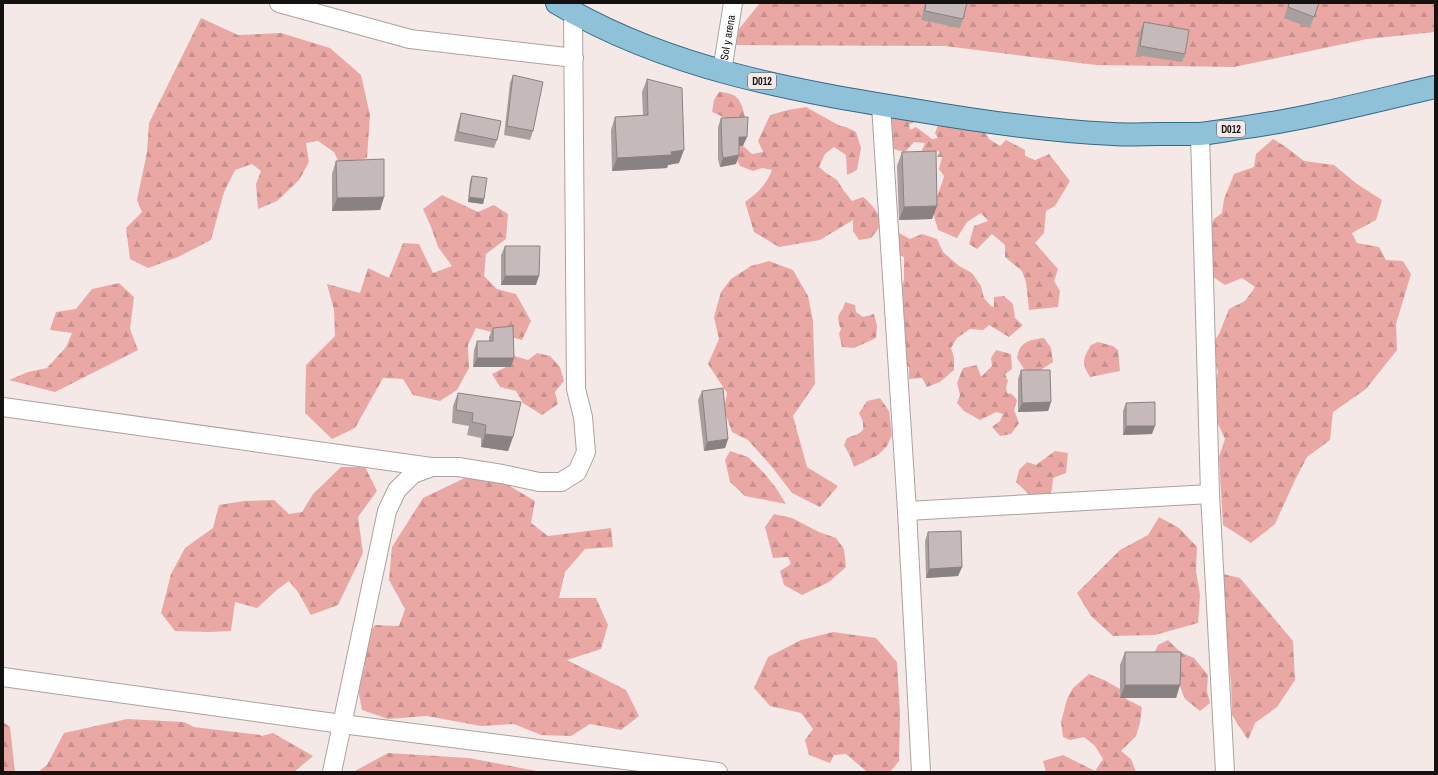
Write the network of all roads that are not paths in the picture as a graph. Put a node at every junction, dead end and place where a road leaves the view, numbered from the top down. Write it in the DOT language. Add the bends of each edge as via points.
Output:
graph roads {
  1 [pos="279,3"];
  2 [pos="733,3"];
  3 [pos="565,8"];
  4 [pos="574,58"];
  5 [pos="722,71"];
  6 [pos="1435,87"];
  7 [pos="880,105"];
  8 [pos="1200,134"];
  9 [pos="3,407"];
  10 [pos="432,467"];
  11 [pos="1210,494"];
  12 [pos="907,511"];
  13 [pos="3,677"];
  14 [pos="342,724"];
  15 [pos="332,772"];
  16 [pos="718,772"];
  17 [pos="921,772"];
  18 [pos="1225,772"];
  1 -- 4 [label="street" via="410,38"];
  2 -- 5 [label="street, Sol y arena"];
  3 -- 4 [label="street"];
  3 -- 5 [label="main road, D012" via="619,36"];
  4 -- 10 [label="street" via="576,388 583,417 586,452 577,472 561,482 539,482 458,467"];
  5 -- 7 [label="main road, D012" via="801,91"];
  6 -- 8 [label="main road, D012" via="1277,123"];
  7 -- 8 [label="main road, D012" via="1023,126 1114,134"];
  7 -- 12 [label="street"];
  8 -- 11 [label="street"];
  9 -- 10 [label="street"];
  10 -- 14 [label="street" via="413,474 397,490 387,510"];
  11 -- 12 [label="street"];
  11 -- 18 [label="street"];
  12 -- 17 [label="street"];
  13 -- 14 [label="street"];
  14 -- 15 [label="street"];
  14 -- 16 [label="street"];
}
